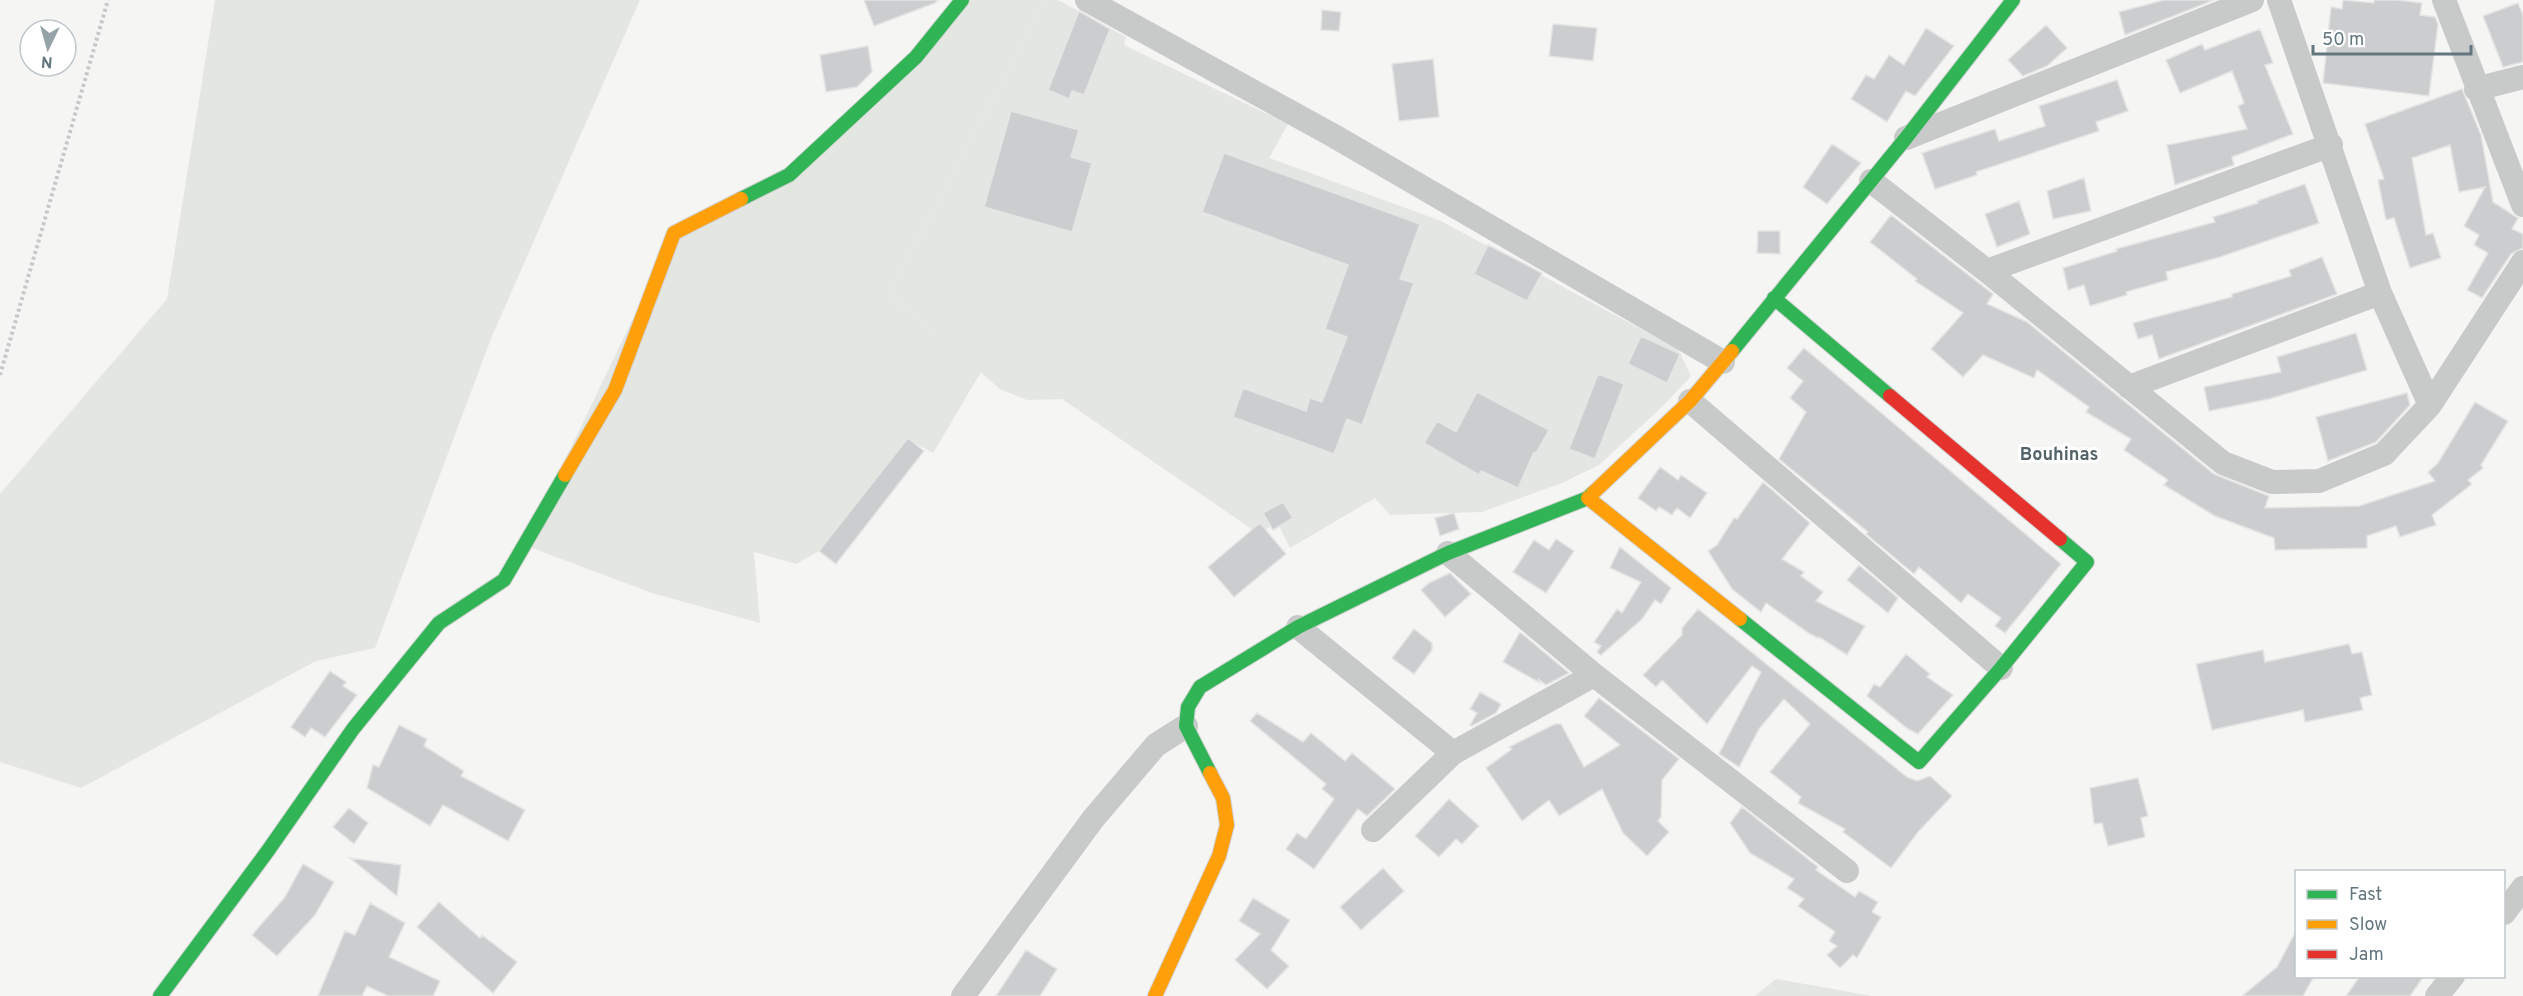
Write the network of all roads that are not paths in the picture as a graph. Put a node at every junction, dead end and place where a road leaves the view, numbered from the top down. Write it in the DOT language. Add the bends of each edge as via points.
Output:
graph roads {
  1 [pos="963,0"];
  2 [pos="1087,0"];
  3 [pos="2013,0"];
  4 [pos="2252,0"];
  5 [pos="2279,0"];
  6 [pos="2444,0"];
  7 [pos="2523,77"];
  8 [pos="2476,89"];
  9 [pos="1906,138"];
  10 [pos="2331,145"];
  11 [pos="1871,181"];
  12 [pos="2523,205"];
  13 [pos="2523,262"];
  14 [pos="1987,271"];
  15 [pos="2380,293"];
  16 [pos="1774,298"];
  17 [pos="1723,362"];
  18 [pos="2129,387"];
  19 [pos="1690,401"];
  20 [pos="2430,405"];
  21 [pos="1588,498"];
  22 [pos="1448,553"];
  23 [pos="1298,627"];
  24 [pos="2001,668"];
  25 [pos="1594,675"];
  26 [pos="1186,726"];
  27 [pos="1454,753"];
  28 [pos="1373,830"];
  29 [pos="1847,871"];
  30 [pos="2523,888"];
  31 [pos="2505,912"];
  32 [pos="2451,978"];
  33 [pos="160,996"];
  34 [pos="963,996"];
  35 [pos="1155,996"];
  36 [pos="2437,996"];
  1 -- 33 [label="street" via="916,57 789,175 674,233 615,390 504,580 440,623 352,729"];
  2 -- 17 [label="street" via="1334,136"];
  3 -- 9 [label="street"];
  4 -- 9 [label="street"];
  5 -- 10 [label="street"];
  6 -- 8 [label="street"];
  7 -- 8 [label="street"];
  8 -- 12 [label="street"];
  9 -- 11 [label="street"];
  10 -- 14 [label="street"];
  10 -- 15 [label="street"];
  11 -- 14 [label="street"];
  11 -- 16 [label="street"];
  13 -- 20 [label="street"];
  14 -- 18 [label="street"];
  15 -- 18 [label="street"];
  15 -- 20 [label="street"];
  16 -- 17 [label="street"];
  16 -- 24 [label="street" via="2087,562"];
  17 -- 19 [label="street"];
  18 -- 20 [label="street" via="2223,463 2272,482 2319,481 2384,454"];
  19 -- 21 [label="street"];
  19 -- 24 [label="street"];
  21 -- 22 [label="street"];
  21 -- 24 [label="street" via="1919,762"];
  22 -- 23 [label="street"];
  22 -- 25 [label="street"];
  23 -- 26 [label="street" via="1200,687 1188,707"];
  23 -- 27 [label="street"];
  25 -- 27 [label="street"];
  25 -- 29 [label="street"];
  26 -- 34 [label="street" via="1156,746 1093,819"];
  26 -- 35 [label="street" via="1223,798 1227,825 1219,856"];
  27 -- 28 [label="street"];
  30 -- 31 [label="street"];
  32 -- 36 [label="street"];
}
